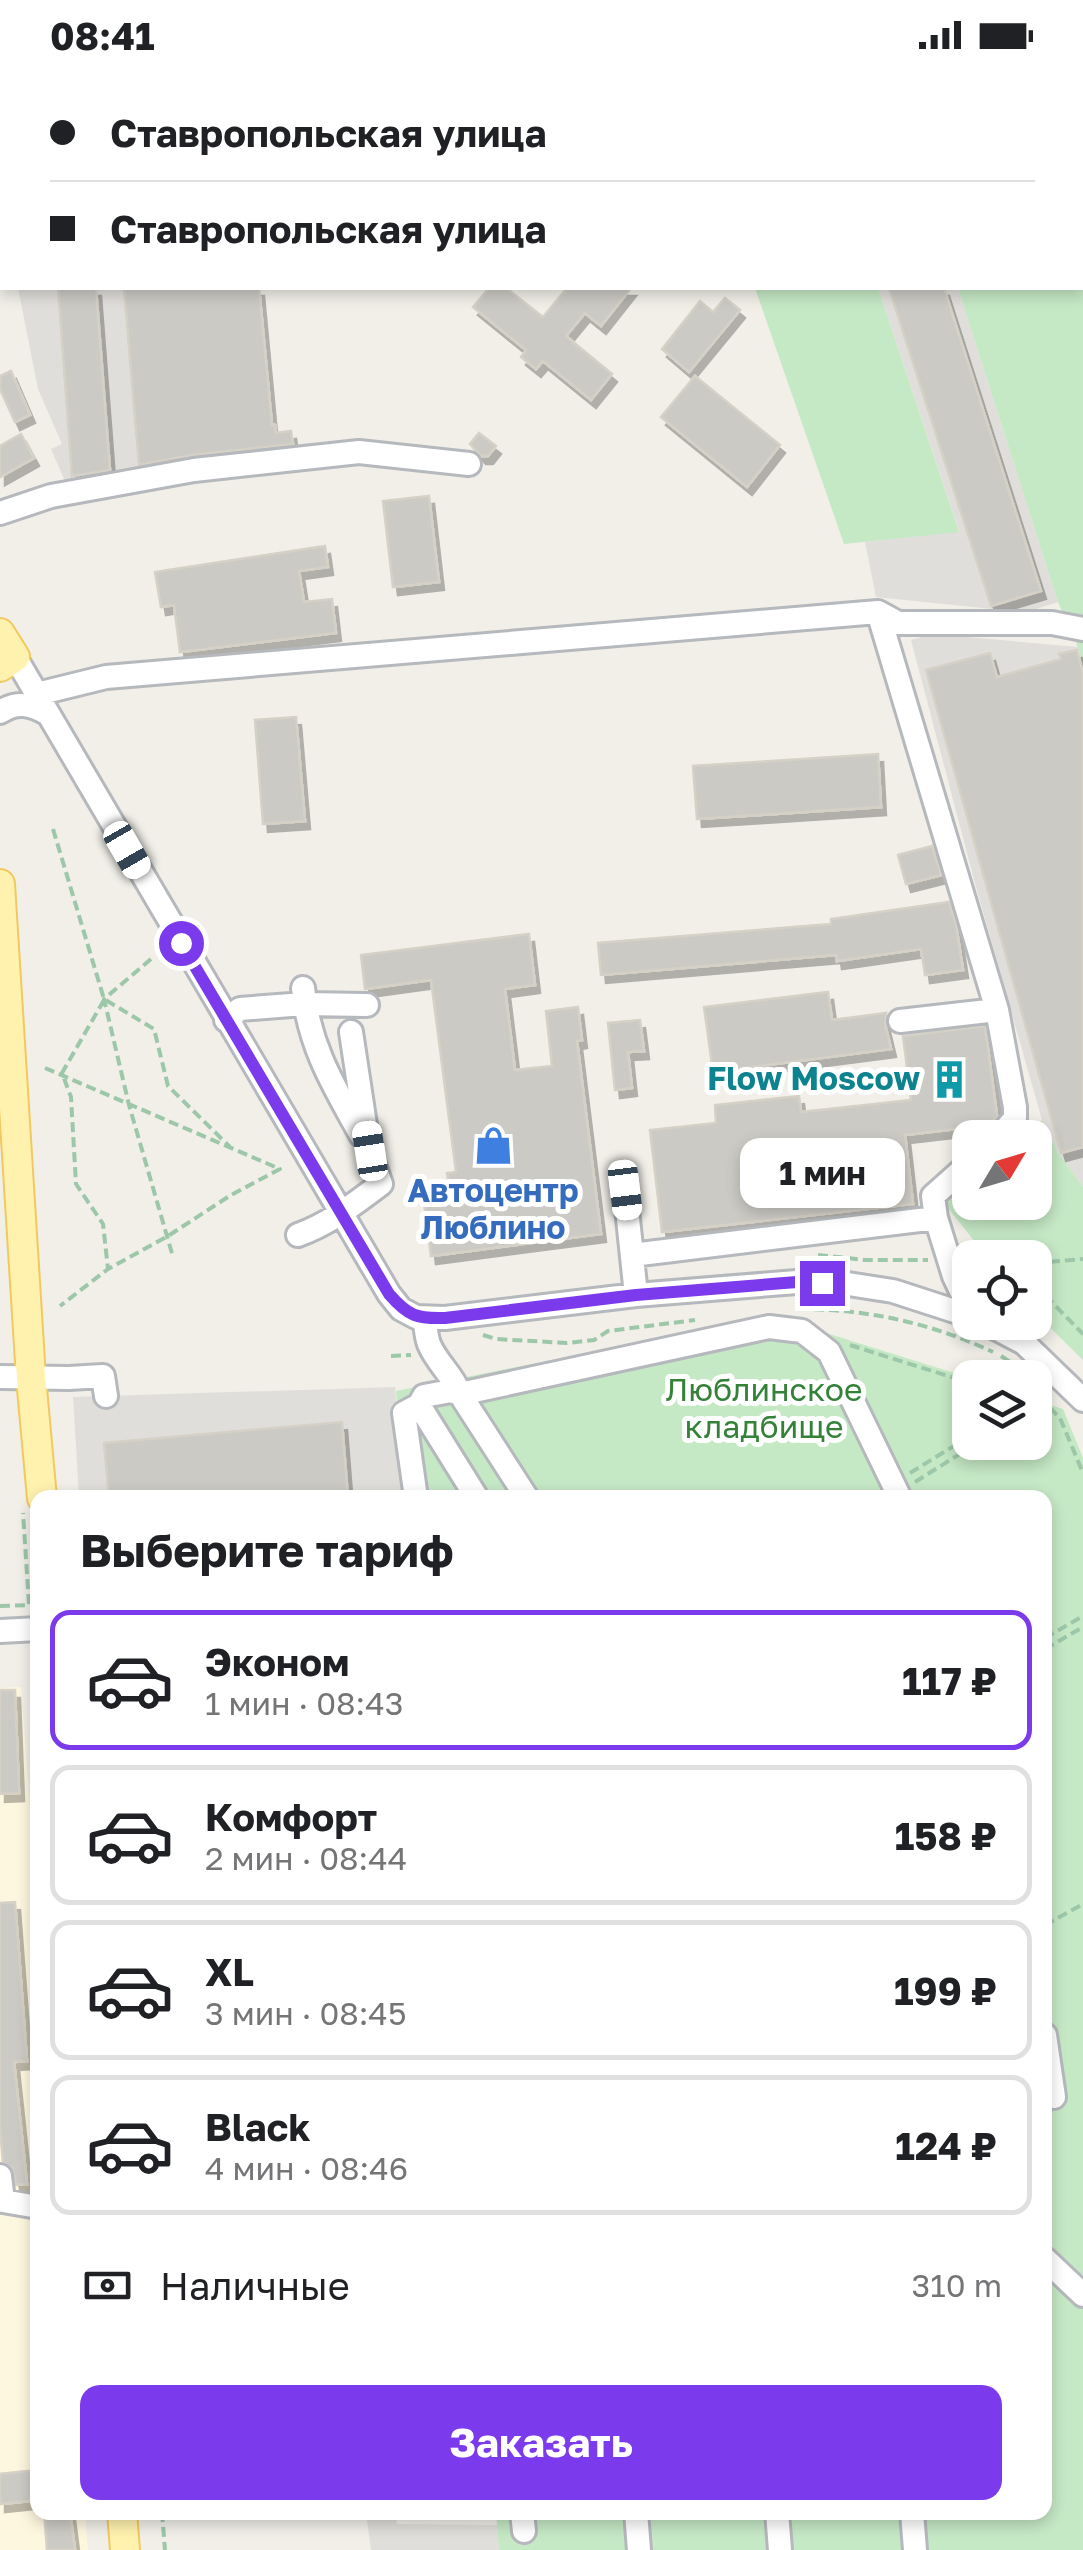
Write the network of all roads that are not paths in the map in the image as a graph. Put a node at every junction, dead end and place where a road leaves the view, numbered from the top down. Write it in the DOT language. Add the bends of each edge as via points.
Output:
graph roads {
  1 [pos="469,464"];
  2 [pos="0,513"];
  3 [pos="878,612"];
  4 [pos="1083,629"];
  5 [pos="0,633"];
  6 [pos="8,662"];
  7 [pos="42,704"];
  8 [pos="0,712"];
  9 [pos="0,884"];
  10 [pos="303,996"];
  11 [pos="367,1005"];
  12 [pos="997,1010"];
  13 [pos="226,1020"];
  14 [pos="900,1021"];
  15 [pos="351,1032"];
  16 [pos="1013,1120"];
  17 [pos="370,1151"];
  18 [pos="952,1179"];
  19 [pos="625,1190"];
  20 [pos="341,1214"];
  21 [pos="936,1218"];
  22 [pos="298,1235"];
  23 [pos="632,1255"];
  24 [pos="951,1268"];
  25 [pos="636,1295"];
  26 [pos="939,1304"];
  27 [pos="952,1308"];
  28 [pos="424,1319"];
  29 [pos="1018,1340"];
  30 [pos="0,1377"];
  31 [pos="31,1378"];
  32 [pos="460,1394"];
  33 [pos="106,1396"];
  34 [pos="1083,1400"];
  35 [pos="418,1405"];
  36 [pos="41,1490"];
  37 [pos="415,1490"];
  38 [pos="473,1490"];
  39 [pos="521,1490"];
  40 [pos="893,1490"];
  41 [pos="30,1629"];
  42 [pos="0,1631"];
  43 [pos="1052,2083"];
  44 [pos="1054,2097"];
  45 [pos="0,2176"];
  46 [pos="2,2201"];
  47 [pos="30,2206"];
  48 [pos="1052,2265"];
  49 [pos="1083,2294"];
  50 [pos="123,2520"];
  51 [pos="636,2520"];
  52 [pos="777,2520"];
  53 [pos="912,2520"];
  54 [pos="125,2550"];
  55 [pos="638,2550"];
  56 [pos="780,2550"];
  57 [pos="914,2550"];
  1 -- 2 [label="street" via="358,452 194,470 51,496"];
  3 -- 4 [label="street" via="898,623"];
  3 -- 7 [label="street" via="126,676"];
  3 -- 12 [label="street"];
  5 -- 6 [label="main road"];
  6 -- 7 [label="street"];
  7 -- 8 [label="street"];
  7 -- 13 [label="street"];
  9 -- 31 [label="main road"];
  10 -- 11 [label="street"];
  10 -- 13 [label="street" via="240,1010"];
  10 -- 17 [label="street" via="328,1076"];
  12 -- 14 [label="street"];
  12 -- 16 [label="street"];
  13 -- 20 [label="street"];
  15 -- 17 [label="street"];
  17 -- 20 [label="street" via="381,1184"];
  18 -- 21 [label="street" via="933,1196"];
  19 -- 23 [label="street"];
  20 -- 22 [label="street"];
  20 -- 28 [label="street" via="389,1294"];
  21 -- 23 [label="street"];
  21 -- 24 [label="street"];
  23 -- 25 [label="street"];
  24 -- 26 [label="street"];
  25 -- 26 [label="street" via="814,1282"];
  25 -- 28 [label="street"];
  26 -- 27 [label="street"];
  28 -- 32 [label="street" via="429,1342"];
  29 -- 34 [label="street"];
  30 -- 31 [label="street"];
  31 -- 33 [label="street" via="103,1376"];
  31 -- 36 [label="main road"];
  32 -- 35 [label="street" via="424,1396"];
  32 -- 39 [label="street"];
  32 -- 40 [label="street" via="769,1328 802,1331 829,1352"];
  35 -- 37 [label="street" via="404,1413"];
  35 -- 38 [label="street"];
  41 -- 42 [label="street"];
  43 -- 44 [label="street"];
  45 -- 46 [label="street"];
  46 -- 47 [label="street"];
  48 -- 49 [label="street"];
  50 -- 54 [label="main road"];
  51 -- 55 [label="street"];
  52 -- 56 [label="street"];
  53 -- 57 [label="street"];
}
